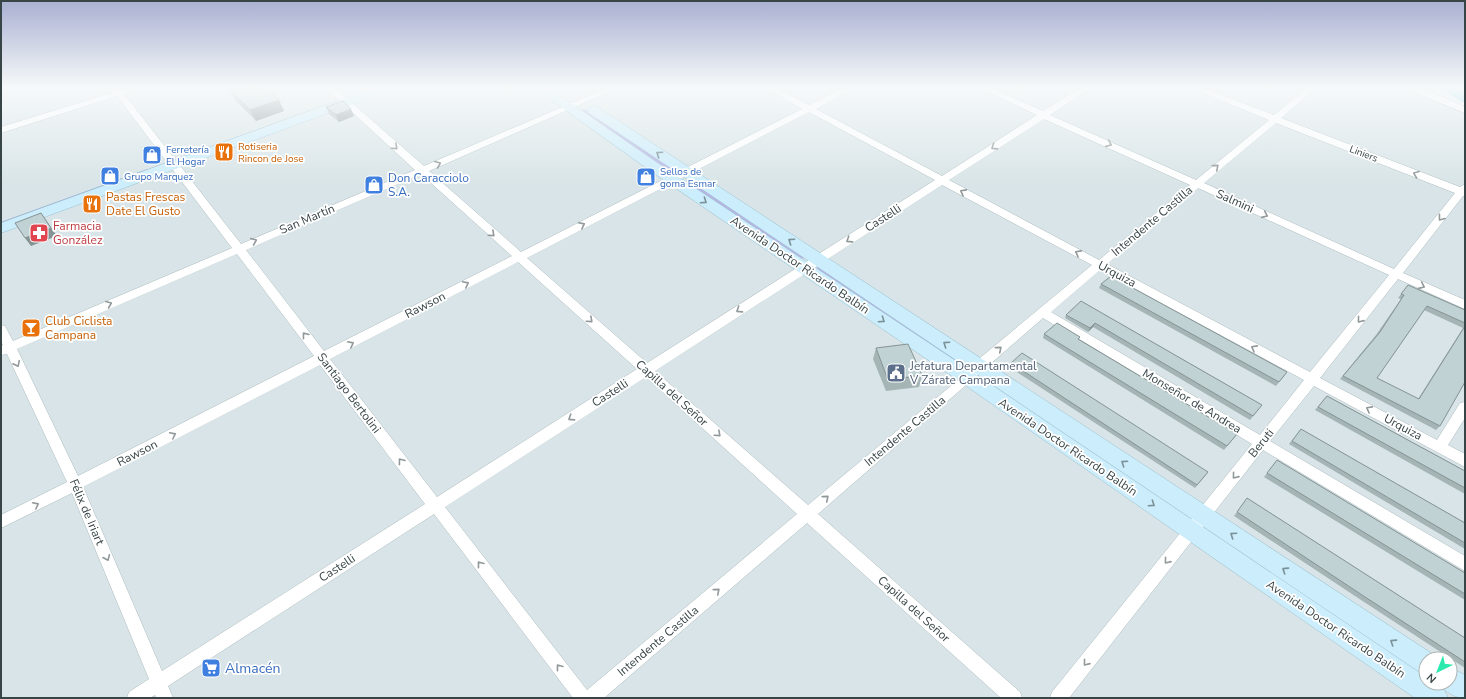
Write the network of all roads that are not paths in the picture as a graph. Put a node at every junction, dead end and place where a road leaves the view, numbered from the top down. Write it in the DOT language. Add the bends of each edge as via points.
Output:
graph roads {
  1 [pos="29,121"];
  2 [pos="140,121"];
  3 [pos="286,121"];
  4 [pos="366,121"];
  5 [pos="539,121"];
  6 [pos="598,121"];
  7 [pos="786,121"];
  8 [pos="831,121"];
  9 [pos="1034,121"];
  10 [pos="1055,121"];
  11 [pos="1272,121"];
  12 [pos="1278,121"];
  13 [pos="1,130"];
  14 [pos="172,162"];
  15 [pos="421,171"];
  16 [pos="679,176"];
  17 [pos="941,180"];
  18 [pos="1196,184"];
  19 [pos="1464,191"];
  20 [pos="1,219"];
  21 [pos="1,228"];
  22 [pos="238,248"];
  23 [pos="519,258"];
  24 [pos="811,264"];
  25 [pos="1099,265"];
  26 [pos="1396,274"];
  27 [pos="1465,305"];
  28 [pos="1042,312"];
  29 [pos="1,329"];
  30 [pos="5,349"];
  31 [pos="323,358"];
  32 [pos="646,370"];
  33 [pos="973,372"];
  34 [pos="1313,379"];
  35 [pos="1465,407"];
  36 [pos="1261,443"];
  37 [pos="1440,447"];
  38 [pos="1465,461"];
  39 [pos="76,484"];
  40 [pos="435,506"];
  41 [pos="807,514"];
  42 [pos="1,522"];
  43 [pos="1197,523"];
  44 [pos="1465,564"];
  45 [pos="1418,658"];
  46 [pos="159,683"];
  47 [pos="135,698"];
  48 [pos="165,698"];
  49 [pos="583,698"];
  50 [pos="591,698"];
  51 [pos="1014,698"];
  52 [pos="1058,698"];
  53 [pos="1436,698"];
  1 -- 13 [label="street"];
  2 -- 14 [label="street, Santiago Bertolini"];
  3 -- 14 [label="main road"];
  4 -- 15 [label="street, Capilla del Señor, one-way"];
  15 -- 5 [label="street, San Martín, one-way"];
  6 -- 16 [label="main road, Avenida Doctor Ricardo Balbín"];
  7 -- 16 [label="street, Rawson"];
  8 -- 17 [label="street, Urquiza"];
  9 -- 17 [label="street, Castelli, one-way"];
  10 -- 18 [label="street, Salmini, one-way"];
  18 -- 11 [label="street, Intendente Castilla, one-way"];
  19 -- 12 [label="street, Liniers, one-way"];
  14 -- 20 [label="main road"];
  14 -- 21 [label="main road"];
  14 -- 22 [label="street, Santiago Bertolini"];
  22 -- 15 [label="street, San Martín, one-way"];
  15 -- 23 [label="street, Capilla del Señor, one-way"];
  23 -- 16 [label="street, Rawson, one-way"];
  16 -- 24 [label="main road, Avenida Doctor Ricardo Balbín"];
  17 -- 24 [label="street, Castelli, one-way"];
  25 -- 17 [label="street, Urquiza, one-way"];
  18 -- 25 [label="street, Intendente Castilla"];
  18 -- 26 [label="street, Salmini, one-way"];
  19 -- 26 [label="street, Beruti, one-way"];
  30 -- 22 [label="street, San Martín, one-way"];
  31 -- 22 [label="street, Santiago Bertolini, one-way"];
  31 -- 23 [label="street, Rawson, one-way"];
  23 -- 32 [label="street, Capilla del Señor, one-way"];
  24 -- 32 [label="street, Castelli, one-way"];
  24 -- 33 [label="main road, Avenida Doctor Ricardo Balbín"];
  25 -- 28 [label="street, Intendente Castilla"];
  34 -- 25 [label="street, Urquiza, one-way"];
  26 -- 27 [label="street, Salmini, one-way"];
  26 -- 34 [label="street, Beruti, one-way"];
  33 -- 28 [label="street, Intendente Castilla, one-way"];
  28 -- 36 [label="street, Monseñor de Andrea"];
  29 -- 30 [label="street, Félix de Iriart"];
  30 -- 39 [label="street, Félix de Iriart, one-way"];
  39 -- 31 [label="street, Rawson, one-way"];
  40 -- 31 [label="street, Santiago Bertolini, one-way"];
  32 -- 40 [label="street, Castelli, one-way"];
  32 -- 41 [label="street, Capilla del Señor, one-way"];
  41 -- 33 [label="street, Intendente Castilla, one-way"];
  33 -- 43 [label="main road, Avenida Doctor Ricardo Balbín"];
  34 -- 36 [label="street, Beruti"];
  37 -- 34 [label="street, Urquiza, one-way"];
  35 -- 37 [label="street"];
  36 -- 43 [label="street, Beruti, one-way"];
  36 -- 44 [label="street, Monseñor de Andrea"];
  37 -- 38 [label="street, Urquiza"];
  42 -- 39 [label="street, Rawson, one-way"];
  39 -- 46 [label="street, Félix de Iriart, one-way"];
  40 -- 46 [label="street, Castelli"];
  49 -- 40 [label="street, Santiago Bertolini, one-way"];
  50 -- 41 [label="street, Intendente Castilla, one-way"];
  41 -- 51 [label="street, Capilla del Señor"];
  45 -- 43 [label="main road, Avenida Doctor Ricardo Balbín, one-way"];
  43 -- 52 [label="street, Beruti, one-way"];
  43 -- 53 [label="main road, Avenida Doctor Ricardo Balbín"];
  46 -- 47 [label="street, Castelli"];
  46 -- 48 [label="street, Félix de Iriart"];
}
